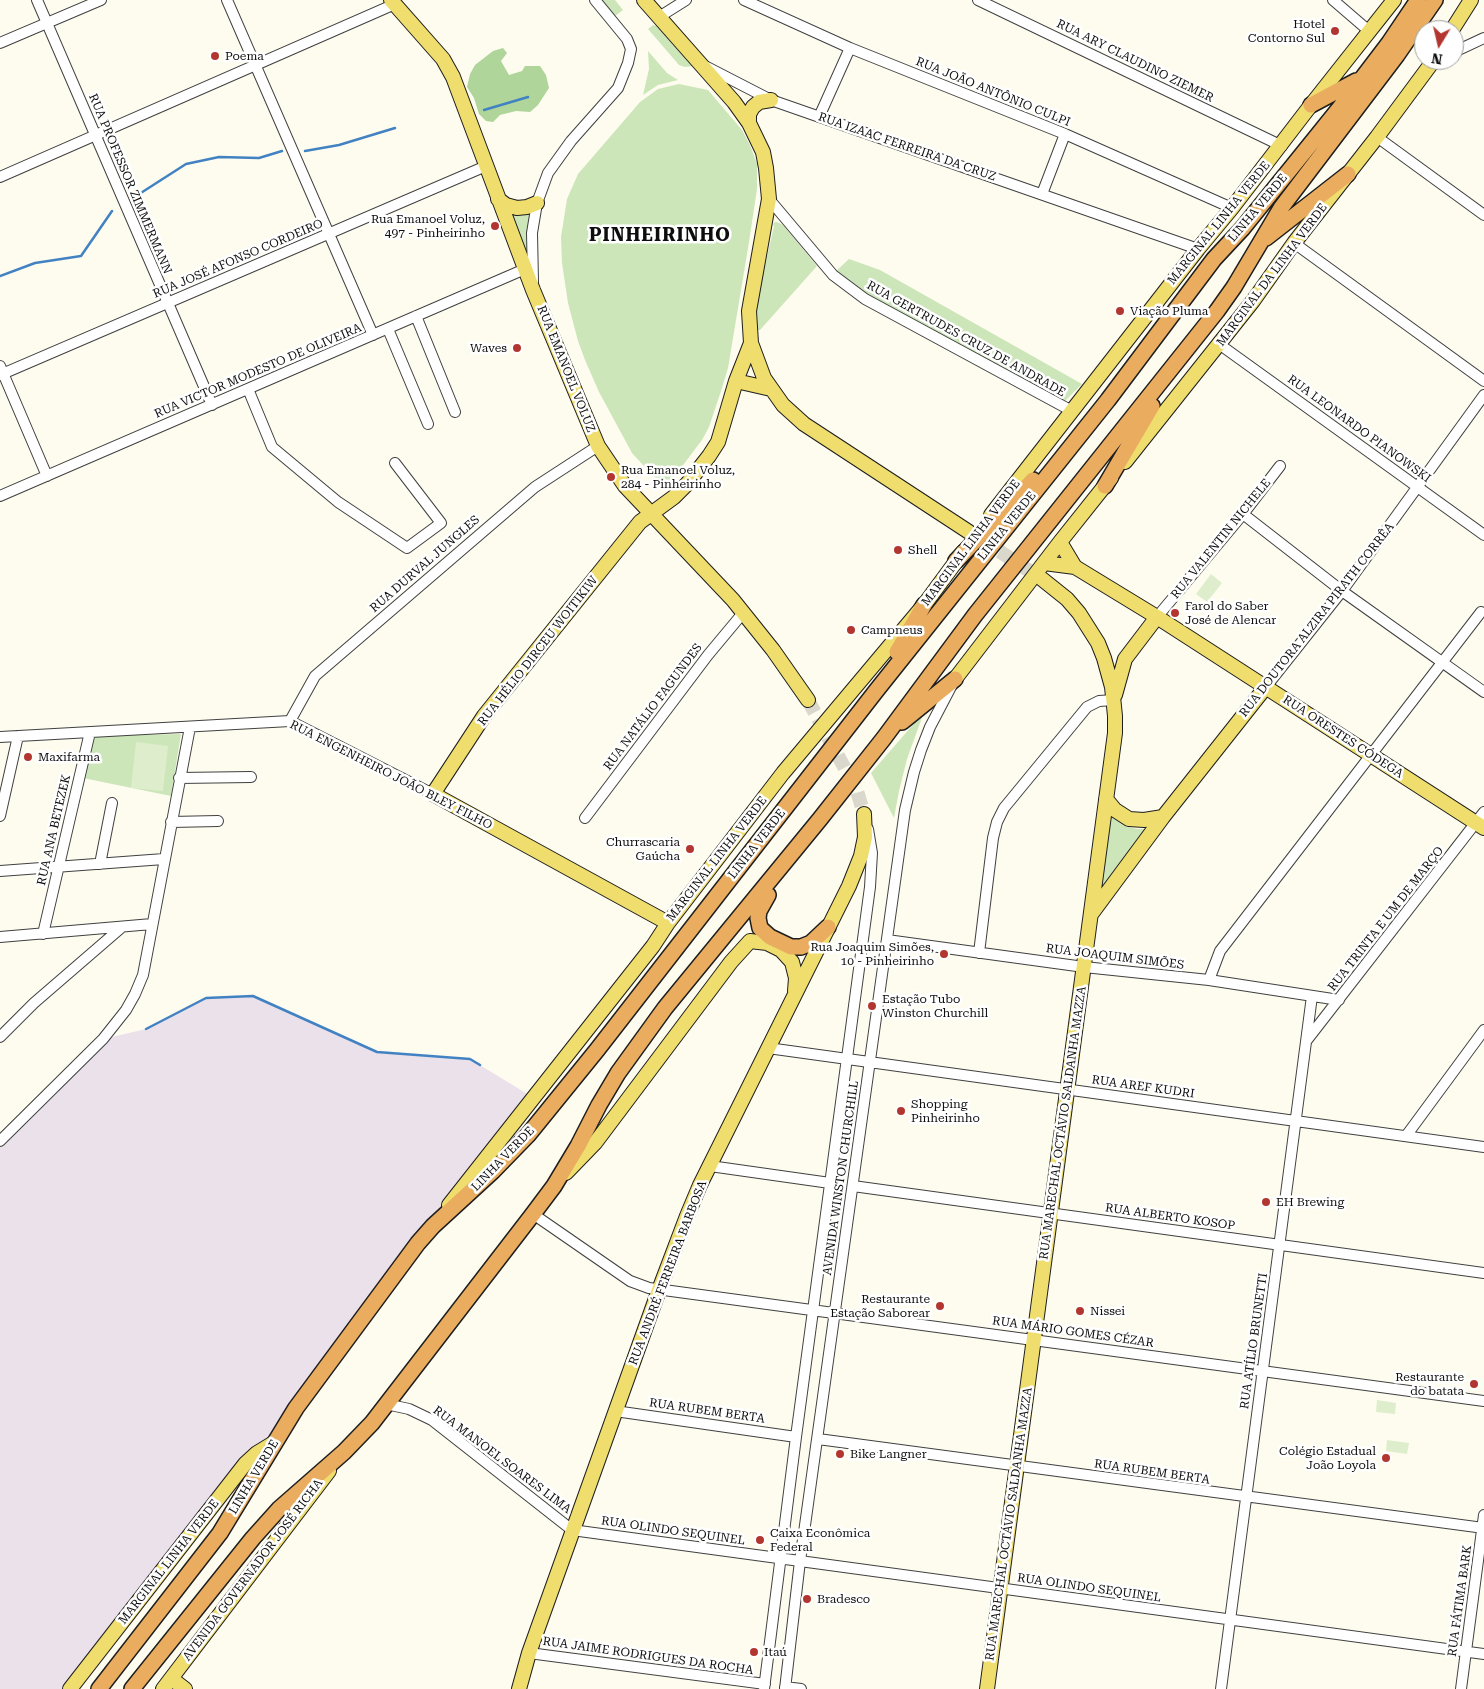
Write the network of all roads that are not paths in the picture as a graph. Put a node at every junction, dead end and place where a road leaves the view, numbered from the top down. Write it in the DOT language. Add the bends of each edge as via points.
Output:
graph roads {
  1 [pos="37,0"];
  2 [pos="101,0"];
  3 [pos="227,0"];
  4 [pos="595,0"];
  5 [pos="644,0"];
  6 [pos="686,0"];
  7 [pos="744,0"];
  8 [pos="978,0"];
  9 [pos="1333,0"];
  10 [pos="1394,0"];
  11 [pos="1418,0"];
  12 [pos="1436,0"];
  13 [pos="1471,0"];
  14 [pos="396,1"];
  15 [pos="659,17"];
  16 [pos="1458,20"];
  17 [pos="47,23"];
  18 [pos="1369,31"];
  19 [pos="1484,38"];
  20 [pos="0,43"];
  21 [pos="1464,47"];
  22 [pos="850,48"];
  23 [pos="700,63"];
  24 [pos="255,66"];
  25 [pos="1427,70"];
  26 [pos="1362,78"];
  27 [pos="771,100"];
  28 [pos="1311,105"];
  29 [pos="819,117"];
  30 [pos="749,123"];
  31 [pos="1064,134"];
  32 [pos="96,135"];
  33 [pos="1377,137"];
  34 [pos="1282,146"];
  35 [pos="486,166"];
  36 [pos="1348,174"];
  37 [pos="0,177"];
  38 [pos="1042,194"];
  39 [pos="498,199"];
  40 [pos="769,199"];
  41 [pos="536,203"];
  42 [pos="1232,208"];
  43 [pos="1484,215"];
  44 [pos="329,233"];
  45 [pos="1294,243"];
  46 [pos="1257,245"];
  47 [pos="1198,249"];
  48 [pos="525,269"];
  49 [pos="533,290"];
  50 [pos="168,303"];
  51 [pos="416,316"];
  52 [pos="388,329"];
  53 [pos="373,335"];
  54 [pos="751,343"];
  55 [pos="1191,343"];
  56 [pos="1219,344"];
  57 [pos="1,371"];
  58 [pos="736,381"];
  59 [pos="1484,381"];
  60 [pos="248,389"];
  61 [pos="771,390"];
  62 [pos="1484,395"];
  63 [pos="1108,400"];
  64 [pos="212,405"];
  65 [pos="1072,411"];
  66 [pos="454,412"];
  67 [pos="428,424"];
  68 [pos="598,446"];
  69 [pos="395,463"];
  70 [pos="1280,466"];
  71 [pos="47,476"];
  72 [pos="1105,486"];
  73 [pos="1418,486"];
  74 [pos="0,496"];
  75 [pos="650,514"];
  76 [pos="1243,514"];
  77 [pos="969,532"];
  78 [pos="1484,535"];
  79 [pos="1060,542"];
  80 [pos="956,561"];
  81 [pos="1044,563"];
  82 [pos="1075,567"];
  83 [pos="1042,579"];
  84 [pos="1342,591"];
  85 [pos="924,606"];
  86 [pos="1481,612"];
  87 [pos="743,614"];
  88 [pos="1156,617"];
  89 [pos="1104,658"];
  90 [pos="1125,659"];
  91 [pos="1442,662"];
  92 [pos="955,679"];
  93 [pos="1265,688"];
  94 [pos="876,691"];
  95 [pos="1484,692"];
  96 [pos="808,700"];
  97 [pos="1114,700"];
  98 [pos="290,722"];
  99 [pos="190,727"];
  100 [pos="90,732"];
  101 [pos="18,736"];
  102 [pos="0,737"];
  103 [pos="884,738"];
  104 [pos="1370,755"];
  105 [pos="251,777"];
  106 [pos="180,778"];
  107 [pos="433,794"];
  108 [pos="1106,799"];
  109 [pos="112,802"];
  110 [pos="864,814"];
  111 [pos="0,816"];
  112 [pos="1163,816"];
  113 [pos="585,818"];
  114 [pos="820,819"];
  115 [pos="218,821"];
  116 [pos="1481,821"];
  117 [pos="171,822"];
  118 [pos="164,859"];
  119 [pos="100,864"];
  120 [pos="58,867"];
  121 [pos="0,871"];
  122 [pos="1091,915"];
  123 [pos="668,923"];
  124 [pos="152,924"];
  125 [pos="122,927"];
  126 [pos="828,927"];
  127 [pos="43,934"];
  128 [pos="0,938"];
  129 [pos="887,940"];
  130 [pos="979,953"];
  131 [pos="1084,966"];
  132 [pos="1208,980"];
  133 [pos="795,994"];
  134 [pos="1312,996"];
  135 [pos="1339,1000"];
  136 [pos="1484,1030"];
  137 [pos="0,1037"];
  138 [pos="1306,1041"];
  139 [pos="768,1048"];
  140 [pos="847,1059"];
  141 [pos="870,1062"];
  142 [pos="1068,1089"];
  143 [pos="1296,1121"];
  144 [pos="1406,1136"];
  145 [pos="0,1141"];
  146 [pos="1484,1147"];
  147 [pos="710,1166"];
  148 [pos="830,1183"];
  149 [pos="554,1186"];
  150 [pos="853,1186"];
  151 [pos="1051,1213"];
  152 [pos="533,1214"];
  153 [pos="433,1226"];
  154 [pos="1280,1245"];
  155 [pos="1484,1272"];
  156 [pos="658,1290"];
  157 [pos="813,1310"];
  158 [pos="835,1313"];
  159 [pos="1034,1340"];
  160 [pos="1263,1371"];
  161 [pos="1484,1401"];
  162 [pos="386,1404"];
  163 [pos="615,1411"];
  164 [pos="796,1437"];
  165 [pos="818,1439"];
  166 [pos="275,1442"];
  167 [pos="344,1452"];
  168 [pos="1017,1466"];
  169 [pos="1246,1497"];
  170 [pos="1484,1515"];
  171 [pos="1483,1528"];
  172 [pos="572,1530"];
  173 [pos="780,1559"];
  174 [pos="800,1561"];
  175 [pos="1000,1588"];
  176 [pos="1230,1620"];
  177 [pos="1466,1652"];
  178 [pos="529,1653"];
  179 [pos="1484,1654"];
  180 [pos="167,1684"];
  181 [pos="765,1687"];
  182 [pos="785,1688"];
  183 [pos="70,1689"];
  184 [pos="99,1689"];
  185 [pos="132,1689"];
  186 [pos="185,1689"];
  187 [pos="519,1689"];
  188 [pos="801,1689"];
  189 [pos="987,1689"];
  190 [pos="1221,1689"];
  191 [pos="1461,1689"];
  1 -- 17 [label="street, RUA PROFESSOR ZIMMERMANN"];
  2 -- 17 [label="street"];
  3 -- 24 [label="street"];
  4 -- 41 [label="street" via="627,38 631,49 625,74 618,88 558,156"];
  5 -- 15 [label="main road, RUA IZAAC FERREIRA DA CRUZ"];
  6 -- 15 [label="street"];
  7 -- 22 [label="street, RUA JOÃO ANTÔNIO CULPI"];
  8 -- 34 [label="street, RUA ARY CLAUDINO ZIEMER"];
  9 -- 18 [label="street"];
  10 -- 18 [label="main road, MARGINAL LINHA VERDE"];
  11 -- 26 [label="highway, LINHA VERDE"];
  12 -- 46 [label="highway, LINHA VERDE"];
  13 -- 16 [label="main road"];
  14 -- 24 [label="street"];
  14 -- 35 [label="main road, RUA EMANOEL VOLUZ" via="443,59 453,77"];
  15 -- 23 [label="main road, RUA IZAAC FERREIRA DA CRUZ"];
  17 -- 20 [label="street"];
  17 -- 32 [label="street, RUA PROFESSOR ZIMMERMANN"];
  18 -- 28 [label="main road, MARGINAL LINHA VERDE"];
  19 -- 21 [label="street"];
  22 -- 29 [label="street"];
  22 -- 31 [label="street, RUA JOÃO ANTÔNIO CULPI"];
  23 -- 27 [label="street, RUA IZAAC FERREIRA DA CRUZ"];
  23 -- 30 [label="main road"];
  24 -- 32 [label="street"];
  24 -- 44 [label="street"];
  25 -- 33 [label="main road, MARGINAL DA LINHA VERDE"];
  26 -- 28 [label="highway"];
  26 -- 63 [label="highway, LINHA VERDE" via="1242,229 1214,259"];
  27 -- 29 [label="street, RUA IZAAC FERREIRA DA CRUZ"];
  27 -- 30 [label="main road" via="763,100 753,107"];
  28 -- 34 [label="main road, MARGINAL LINHA VERDE"];
  29 -- 38 [label="street, RUA IZAAC FERREIRA DA CRUZ"];
  30 -- 40 [label="main road" via="763,152"];
  31 -- 38 [label="street"];
  31 -- 42 [label="street, RUA JOÃO ANTÔNIO CULPI"];
  32 -- 37 [label="street"];
  32 -- 50 [label="street, RUA PROFESSOR ZIMMERMANN"];
  33 -- 36 [label="main road, MARGINAL DA LINHA VERDE"];
  33 -- 43 [label="street"];
  34 -- 42 [label="main road, MARGINAL LINHA VERDE"];
  35 -- 39 [label="main road, RUA EMANOEL VOLUZ"];
  35 -- 44 [label="street, RUA JOSÉ AFONSO CORDEIRO"];
  36 -- 45 [label="main road, MARGINAL DA LINHA VERDE"];
  36 -- 46 [label="highway"];
  38 -- 47 [label="street, RUA IZAAC FERREIRA DA CRUZ"];
  39 -- 41 [label="main road" via="517,208"];
  39 -- 48 [label="main road, RUA EMANOEL VOLUZ"];
  40 -- 54 [label="main road" via="750,298"];
  40 -- 65 [label="street, RUA GERTRUDES CRUZ DE ANDRADE" via="833,275 865,299"];
  41 -- 49 [label="street" via="532,233"];
  42 -- 47 [label="main road, MARGINAL LINHA VERDE"];
  44 -- 50 [label="street, RUA JOSÉ AFONSO CORDEIRO"];
  44 -- 53 [label="street"];
  45 -- 56 [label="main road, MARGINAL DA LINHA VERDE"];
  45 -- 59 [label="street"];
  46 -- 55 [label="highway, LINHA VERDE" via="1234,287"];
  47 -- 65 [label="main road, MARGINAL LINHA VERDE"];
  48 -- 49 [label="main road, RUA EMANOEL VOLUZ"];
  48 -- 51 [label="street, RUA VICTOR MODESTO DE OLIVEIRA"];
  49 -- 68 [label="main road, RUA EMANOEL VOLUZ"];
  50 -- 57 [label="street, RUA JOSÉ AFONSO CORDEIRO"];
  50 -- 64 [label="street, RUA PROFESSOR ZIMMERMANN"];
  51 -- 52 [label="street, RUA VICTOR MODESTO DE OLIVEIRA"];
  51 -- 66 [label="street"];
  52 -- 53 [label="street, RUA VICTOR MODESTO DE OLIVEIRA"];
  52 -- 67 [label="street"];
  53 -- 60 [label="street, RUA VICTOR MODESTO DE OLIVEIRA"];
  54 -- 58 [label="main road, RUA HÉLIO DIRCEU WOITIKIW"];
  54 -- 61 [label="main road" via="757,364"];
  55 -- 72 [label="highway" via="1178,371 1148,412"];
  55 -- 103 [label="highway, LINHA VERDE" via="975,615"];
  56 -- 72 [label="main road, MARGINAL DA LINHA VERDE"];
  56 -- 73 [label="street, RUA LEONARDO PIANOWSKI"];
  57 -- 71 [label="street"];
  58 -- 61 [label="main road"];
  58 -- 75 [label="main road, RUA HÉLIO DIRCEU WOITIKIW" via="718,442 709,456 674,497"];
  60 -- 64 [label="street, RUA VICTOR MODESTO DE OLIVEIRA"];
  60 -- 69 [label="street" via="272,447 338,502 406,548 441,523"];
  61 -- 77 [label="main road" via="804,424"];
  62 -- 73 [label="street, RUA DOUTORA ALZIRA PIRATH CORRÊA"];
  63 -- 80 [label="highway"];
  63 -- 94 [label="highway, LINHA VERDE"];
  64 -- 71 [label="street, RUA VICTOR MODESTO DE OLIVEIRA"];
  65 -- 80 [label="main road, MARGINAL LINHA VERDE"];
  68 -- 75 [label="main road, RUA EMANOEL VOLUZ" via="625,486"];
  68 -- 98 [label="street, RUA DURVAL JUNGLES" via="535,487 315,676"];
  70 -- 76 [label="street, RUA VALENTIN NICHELE"];
  71 -- 74 [label="street, RUA VICTOR MODESTO DE OLIVEIRA"];
  72 -- 79 [label="main road"];
  73 -- 78 [label="street, RUA LEONARDO PIANOWSKI"];
  73 -- 84 [label="street, RUA DOUTORA ALZIRA PIRATH CORRÊA"];
  75 -- 87 [label="main road, RUA EMANOEL VOLUZ"];
  75 -- 107 [label="main road, RUA HÉLIO DIRCEU WOITIKIW" via="640,522 484,716"];
  76 -- 84 [label="street"];
  76 -- 88 [label="street, RUA VALENTIN NICHELE"];
  79 -- 81 [label="main road"];
  79 -- 82 [label="main road, RUA ORESTES CÓDEGA"];
  80 -- 85 [label="main road, MARGINAL LINHA VERDE"];
  81 -- 82 [label="main road, RUA ORESTES CÓDEGA"];
  81 -- 92 [label="main road"];
  82 -- 88 [label="main road, RUA ORESTES CÓDEGA"];
  83 -- 89 [label="main road, RUA MARECHAL OCTÁVIO SALDANHA MAZZA" via="1079,613"];
  84 -- 91 [label="street"];
  84 -- 93 [label="street, RUA DOUTORA ALZIRA PIRATH CORRÊA"];
  85 -- 94 [label="highway"];
  85 -- 123 [label="main road, MARGINAL LINHA VERDE" via="783,773"];
  86 -- 91 [label="street"];
  87 -- 96 [label="main road, RUA EMANOEL VOLUZ"];
  87 -- 113 [label="street, RUA NATÁLIO FAGUNDES" via="708,655"];
  88 -- 90 [label="main road, RUA VALENTIN NICHELE"];
  88 -- 93 [label="main road, RUA ORESTES CÓDEGA"];
  89 -- 90 [label="main road"];
  89 -- 97 [label="main road, RUA MARECHAL OCTÁVIO SALDANHA MAZZA"];
  90 -- 97 [label="main road, RUA VALENTIN NICHELE"];
  91 -- 95 [label="street"];
  91 -- 104 [label="street"];
  92 -- 103 [label="highway"];
  92 -- 129 [label="street, AVENIDA WINSTON CHURCHILL" via="930,727 914,772 905,810"];
  93 -- 104 [label="main road, RUA ORESTES CÓDEGA"];
  93 -- 112 [label="main road, RUA DOUTORA ALZIRA PIRATH CORRÊA"];
  94 -- 153 [label="highway, LINHA VERDE" via="528,1135 493,1172"];
  97 -- 108 [label="main road, RUA MARECHAL OCTÁVIO SALDANHA MAZZA" via="1115,733"];
  97 -- 130 [label="street" via="1099,701 1087,707 1004,808 993,838"];
  98 -- 99 [label="street, RUA ENGENHEIRO JOÃO BLEY FILHO"];
  98 -- 107 [label="street, RUA ENGENHEIRO JOÃO BLEY FILHO"];
  99 -- 100 [label="street, RUA ENGENHEIRO JOÃO BLEY FILHO"];
  99 -- 106 [label="street"];
  100 -- 101 [label="street, RUA ENGENHEIRO JOÃO BLEY FILHO"];
  100 -- 120 [label="street, RUA ANA BETEZEK"];
  101 -- 102 [label="street, RUA ENGENHEIRO JOÃO BLEY FILHO"];
  101 -- 111 [label="street"];
  103 -- 114 [label="highway, LINHA VERDE"];
  104 -- 116 [label="main road, RUA ORESTES CÓDEGA"];
  104 -- 132 [label="street" via="1220,952"];
  105 -- 106 [label="street"];
  106 -- 117 [label="street"];
  107 -- 123 [label="main road, RUA ENGENHEIRO JOÃO BLEY FILHO"];
  108 -- 112 [label="main road" via="1129,819"];
  108 -- 122 [label="main road, RUA MARECHAL OCTÁVIO SALDANHA MAZZA"];
  109 -- 119 [label="street"];
  110 -- 126 [label="main road, RUA ANDRÉ FERREIRA BARBOSA" via="865,837 861,856"];
  110 -- 140 [label="street, AVENIDA WINSTON CHURCHILL" via="872,868"];
  112 -- 122 [label="main road, RUA DOUTORA ALZIRA PIRATH CORRÊA"];
  114 -- 126 [label="highway" via="816,833 762,902 758,918 760,928 770,937 791,947 811,943"];
  114 -- 149 [label="highway, LINHA VERDE" via="628,1058"];
  115 -- 117 [label="street"];
  116 -- 135 [label="street, RUA TRINTA E UM DE MARÇO"];
  117 -- 118 [label="street"];
  118 -- 119 [label="street"];
  118 -- 124 [label="street"];
  119 -- 120 [label="street"];
  120 -- 121 [label="street"];
  120 -- 127 [label="street, RUA ANA BETEZEK"];
  122 -- 131 [label="main road, RUA MARECHAL OCTÁVIO SALDANHA MAZZA"];
  123 -- 153 [label="main road, MARGINAL LINHA VERDE"];
  124 -- 125 [label="street"];
  124 -- 145 [label="street" via="143,976 126,1010 103,1040"];
  125 -- 127 [label="street"];
  125 -- 137 [label="street"];
  126 -- 133 [label="main road, RUA ANDRÉ FERREIRA BARBOSA"];
  127 -- 128 [label="street"];
  129 -- 130 [label="street, RUA JOAQUIM SIMÕES"];
  129 -- 141 [label="street, AVENIDA WINSTON CHURCHILL"];
  130 -- 131 [label="street, RUA JOAQUIM SIMÕES"];
  131 -- 132 [label="street, RUA JOAQUIM SIMÕES"];
  131 -- 142 [label="main road, RUA MARECHAL OCTÁVIO SALDANHA MAZZA"];
  132 -- 134 [label="street, RUA JOAQUIM SIMÕES"];
  133 -- 139 [label="main road, RUA ANDRÉ FERREIRA BARBOSA"];
  133 -- 149 [label="main road" via="792,962 781,950 767,943 750,942 731,962 595,1143"];
  134 -- 135 [label="street, RUA JOAQUIM SIMÕES"];
  134 -- 138 [label="street, RUA ATÍLIO BRUNETTI"];
  135 -- 138 [label="street, RUA TRINTA E UM DE MARÇO"];
  136 -- 144 [label="street"];
  138 -- 143 [label="street, RUA ATÍLIO BRUNETTI"];
  139 -- 140 [label="street, RUA AREF KUDRI"];
  139 -- 147 [label="main road, RUA ANDRÉ FERREIRA BARBOSA"];
  140 -- 141 [label="street, RUA AREF KUDRI"];
  140 -- 148 [label="street, AVENIDA WINSTON CHURCHILL"];
  141 -- 142 [label="street, RUA AREF KUDRI"];
  141 -- 150 [label="street, AVENIDA WINSTON CHURCHILL"];
  142 -- 143 [label="street, RUA AREF KUDRI"];
  142 -- 151 [label="main road, RUA MARECHAL OCTÁVIO SALDANHA MAZZA"];
  143 -- 144 [label="street, RUA AREF KUDRI"];
  143 -- 154 [label="street, RUA ATÍLIO BRUNETTI"];
  144 -- 146 [label="street, RUA AREF KUDRI"];
  147 -- 148 [label="street"];
  147 -- 156 [label="main road, RUA ANDRÉ FERREIRA BARBOSA"];
  148 -- 157 [label="street, AVENIDA WINSTON CHURCHILL"];
  149 -- 152 [label="highway, LINHA VERDE"];
  150 -- 151 [label="street, RUA ALBERTO KOSOP"];
  150 -- 158 [label="street, AVENIDA WINSTON CHURCHILL"];
  151 -- 154 [label="street, RUA ALBERTO KOSOP"];
  151 -- 159 [label="main road, RUA MARECHAL OCTÁVIO SALDANHA MAZZA"];
  152 -- 156 [label="street, RUA MÁRIO GOMES CÉZAR" via="630,1281"];
  152 -- 162 [label="highway, LINHA VERDE"];
  153 -- 166 [label="highway, LINHA VERDE" via="296,1408"];
  154 -- 155 [label="street, RUA ALBERTO KOSOP"];
  154 -- 160 [label="street, RUA ATÍLIO BRUNETTI"];
  156 -- 157 [label="street, RUA MÁRIO GOMES CÉZAR"];
  156 -- 163 [label="main road, RUA ANDRÉ FERREIRA BARBOSA"];
  157 -- 158 [label="street, RUA MÁRIO GOMES CÉZAR"];
  157 -- 164 [label="street, AVENIDA WINSTON CHURCHILL"];
  158 -- 159 [label="street, RUA MÁRIO GOMES CÉZAR"];
  158 -- 165 [label="street, AVENIDA WINSTON CHURCHILL"];
  159 -- 160 [label="street, RUA MÁRIO GOMES CÉZAR"];
  159 -- 168 [label="main road, RUA MARECHAL OCTÁVIO SALDANHA MAZZA"];
  160 -- 161 [label="street, RUA MÁRIO GOMES CÉZAR"];
  160 -- 169 [label="street, RUA ATÍLIO BRUNETTI"];
  162 -- 167 [label="highway, LINHA VERDE"];
  162 -- 172 [label="street, RUA MANOEL SOARES LIMA" via="409,1409 432,1420"];
  163 -- 164 [label="street, RUA RUBEM BERTA"];
  163 -- 172 [label="main road, RUA ANDRÉ FERREIRA BARBOSA"];
  164 -- 173 [label="street, AVENIDA WINSTON CHURCHILL"];
  165 -- 168 [label="street, RUA RUBEM BERTA"];
  165 -- 174 [label="street, AVENIDA WINSTON CHURCHILL"];
  166 -- 183 [label="main road, MARGINAL LINHA VERDE" via="245,1464"];
  166 -- 184 [label="highway, LINHA VERDE" via="220,1533"];
  167 -- 180 [label="main road, AVENIDA GOVERNADOR JOSÉ RICHA"];
  167 -- 185 [label="highway, LINHA VERDE" via="285,1504 253,1538"];
  168 -- 169 [label="street, RUA RUBEM BERTA"];
  168 -- 175 [label="main road, RUA MARECHAL OCTÁVIO SALDANHA MAZZA"];
  169 -- 171 [label="street, RUA RUBEM BERTA"];
  169 -- 176 [label="street, RUA ATÍLIO BRUNETTI"];
  170 -- 171 [label="street, RUA FÁTIMA BARK"];
  171 -- 177 [label="street, RUA FÁTIMA BARK"];
  172 -- 173 [label="street, RUA OLINDO SEQUINEL"];
  172 -- 178 [label="main road, RUA ANDRÉ FERREIRA BARBOSA"];
  173 -- 174 [label="street, RUA OLINDO SEQUINEL"];
  173 -- 181 [label="street, AVENIDA WINSTON CHURCHILL"];
  174 -- 175 [label="street, RUA OLINDO SEQUINEL"];
  174 -- 182 [label="street, AVENIDA WINSTON CHURCHILL"];
  175 -- 176 [label="street, RUA OLINDO SEQUINEL"];
  175 -- 189 [label="main road, RUA MARECHAL OCTÁVIO SALDANHA MAZZA"];
  176 -- 177 [label="street, RUA OLINDO SEQUINEL"];
  176 -- 190 [label="street, RUA ATÍLIO BRUNETTI"];
  177 -- 179 [label="street, RUA OLINDO SEQUINEL"];
  177 -- 191 [label="street, RUA FÁTIMA BARK"];
  178 -- 181 [label="street, RUA JAIME RODRIGUES DA ROCHA"];
  178 -- 187 [label="main road, RUA ANDRÉ FERREIRA BARBOSA"];
  180 -- 186 [label="main road"];
  182 -- 188 [label="street"];
}
